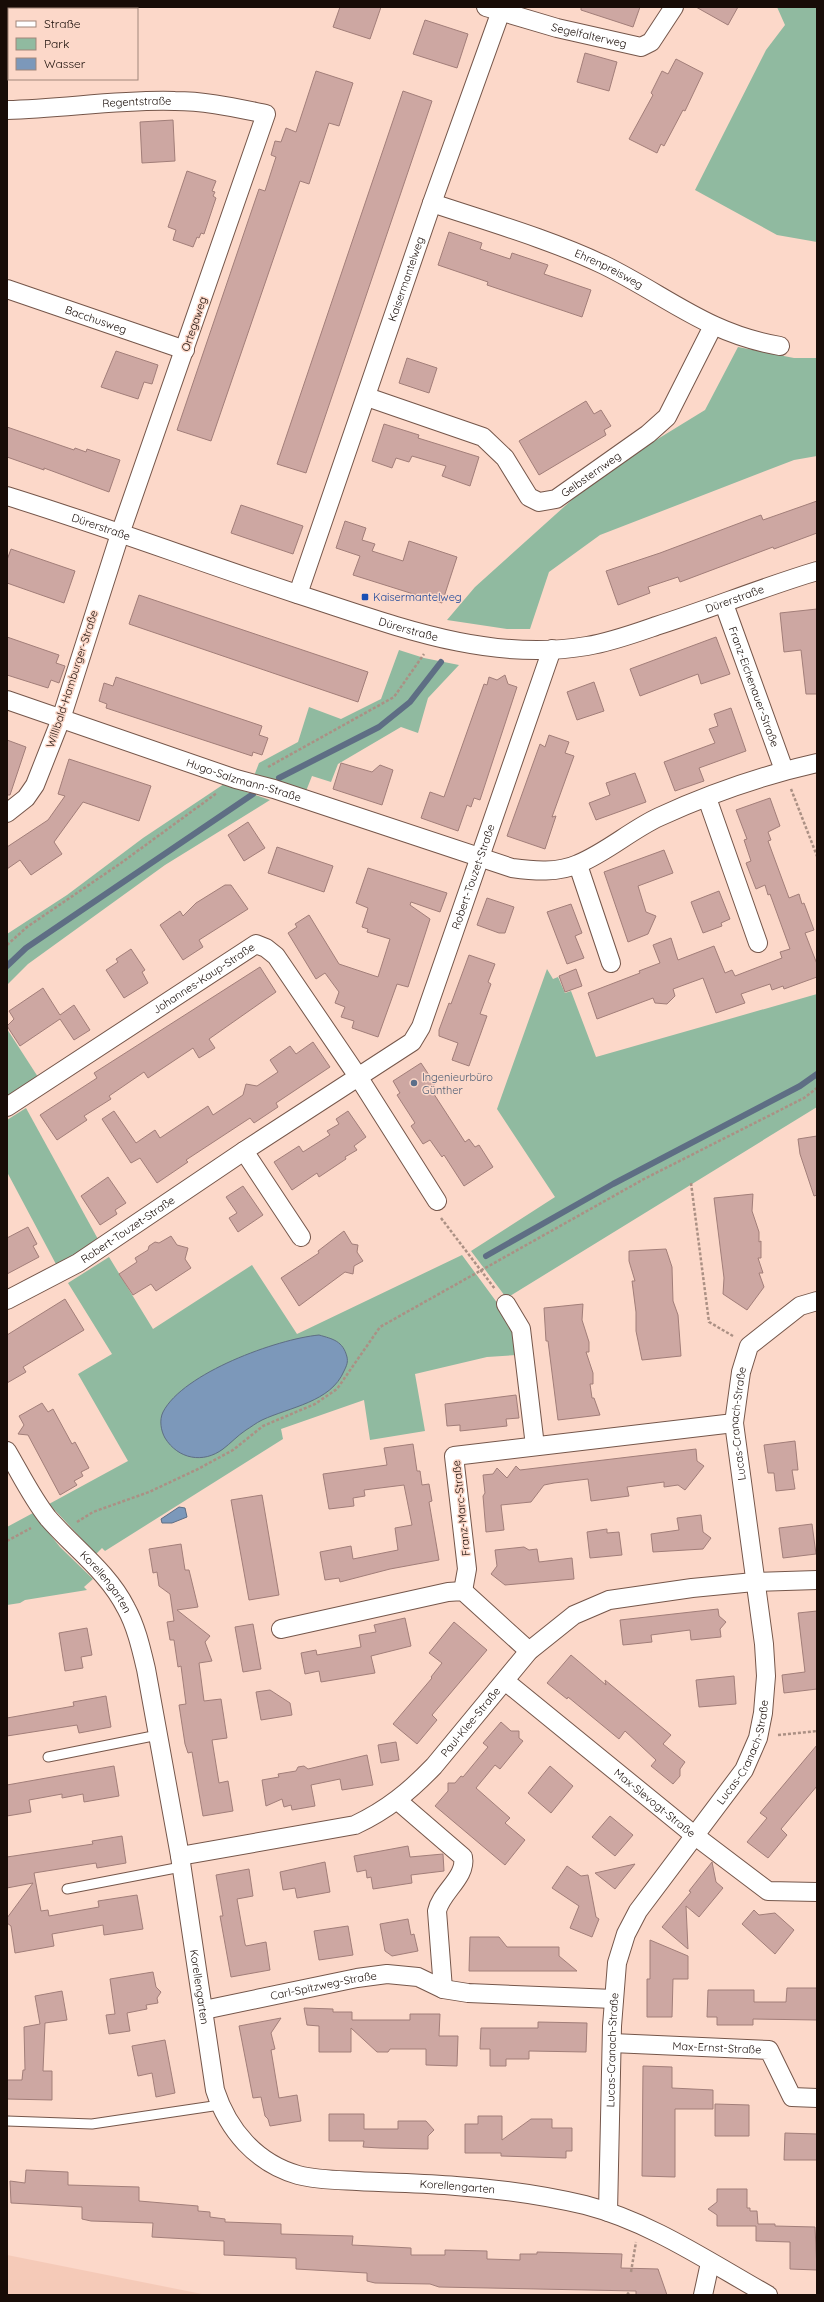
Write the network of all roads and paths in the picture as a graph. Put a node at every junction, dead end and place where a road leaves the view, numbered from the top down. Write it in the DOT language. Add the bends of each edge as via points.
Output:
graph roads {
  1 [pos="674,7"];
  2 [pos="494,9"];
  3 [pos="7,110"];
  4 [pos="266,114"];
  5 [pos="432,203"];
  6 [pos="7,289"];
  7 [pos="713,326"];
  8 [pos="780,346"];
  9 [pos="185,350"];
  10 [pos="367,397"];
  11 [pos="7,496"];
  12 [pos="120,534"];
  13 [pos="817,571"];
  14 [pos="298,594"];
  15 [pos="724,604"];
  16 [pos="434,638"];
  17 [pos="552,649"];
  18 [pos="7,700"];
  19 [pos="61,719"];
  20 [pos="817,763"];
  21 [pos="784,770"];
  22 [pos="236,779"];
  23 [pos="256,784"];
  24 [pos="708,798"];
  25 [pos="7,813"];
  26 [pos="481,856"];
  27 [pos="817,856"];
  28 [pos="578,864"];
  29 [pos="758,943"];
  30 [pos="7,945"];
  31 [pos="611,963"];
  32 [pos="359,1078"];
  33 [pos="817,1088"];
  34 [pos="7,1107"];
  35 [pos="244,1152"];
  36 [pos="691,1183"];
  37 [pos="437,1201"];
  38 [pos="300,1237"];
  39 [pos="481,1270"];
  40 [pos="7,1300"];
  41 [pos="817,1301"];
  42 [pos="506,1304"];
  43 [pos="749,1346"];
  44 [pos="734,1423"];
  45 [pos="535,1446"];
  46 [pos="7,1450"];
  47 [pos="55,1525"];
  48 [pos="7,1541"];
  49 [pos="817,1580"];
  50 [pos="754,1582"];
  51 [pos="463,1592"];
  52 [pos="281,1629"];
  53 [pos="529,1651"];
  54 [pos="506,1681"];
  55 [pos="817,1731"];
  56 [pos="158,1735"];
  57 [pos="758,1738"];
  58 [pos="48,1757"];
  59 [pos="398,1800"];
  60 [pos="694,1835"];
  61 [pos="181,1862"];
  62 [pos="66,1889"];
  63 [pos="817,1892"];
  64 [pos="443,1989"];
  65 [pos="614,1999"];
  66 [pos="204,2010"];
  67 [pos="612,2043"];
  68 [pos="817,2098"];
  69 [pos="220,2105"];
  70 [pos="7,2121"];
  71 [pos="608,2212"];
  72 [pos="638,2223"];
  73 [pos="710,2263"];
  74 [pos="632,2272"];
  75 [pos="630,2291"];
  76 [pos="627,2295"];
  77 [pos="703,2295"];
  78 [pos="768,2295"];
  1 -- 2 [label="street, Segelfalterweg" via="652,42 641,46 557,28"];
  2 -- 5 [label="street, Kaisermantelweg"];
  3 -- 4 [label="street, Regentstraße" via="113,102 176,101 224,105"];
  4 -- 9 [label="street, Ortegaweg"];
  5 -- 7 [label="street, Ehrenpreisweg" via="576,253 626,276"];
  5 -- 10 [label="street, Kaisermantelweg"];
  6 -- 9 [label="street, Bacchusweg"];
  7 -- 8 [label="street, Ehrenpreisweg" via="753,341"];
  7 -- 10 [label="street, Gelbsternweg" via="667,417 648,434 556,499 539,502 529,497 505,458 483,437"];
  9 -- 12 [label="street, Ortegaweg"];
  10 -- 14 [label="street, Kaisermantelweg"];
  11 -- 12 [label="street, Dürerstraße"];
  12 -- 14 [label="street, Dürerstraße"];
  12 -- 19 [label="street, Willibald-Hamburger-Straße"];
  13 -- 15 [label="street, Dürerstraße" via="782,581"];
  14 -- 16 [label="street, Dürerstraße"];
  15 -- 17 [label="street, Dürerstraße" via="612,641"];
  15 -- 21 [label="street, Franz-Eichenauer-Straße"];
  16 -- 17 [label="street, Dürerstraße" via="507,649"];
  16 -- 23 [label="path" via="394,697 262,770"];
  17 -- 26 [label="street, Robert-Touzet-Straße"];
  18 -- 19 [label="street, Hugo-Salzmann-Straße"];
  19 -- 22 [label="street, Hugo-Salzmann-Straße"];
  19 -- 25 [label="street, Willibald-Hamburger-Straße" via="35,786 26,798"];
  20 -- 21 [label="street"];
  21 -- 24 [label="street"];
  21 -- 27 [label="path"];
  22 -- 23 [label="street, Hugo-Salzmann-Straße"];
  22 -- 30 [label="path" via="121,863 27,927"];
  23 -- 26 [label="street, Hugo-Salzmann-Straße"];
  24 -- 28 [label="street" via="637,827"];
  24 -- 29 [label="street"];
  26 -- 28 [label="street" via="512,868 533,871 556,870"];
  26 -- 32 [label="street, Robert-Touzet-Straße" via="421,1027 412,1042"];
  28 -- 31 [label="street"];
  32 -- 34 [label="street, Johannes-Kaup-Straße" via="276,956 256,944"];
  32 -- 35 [label="street, Robert-Touzet-Straße"];
  32 -- 37 [label="street"];
  33 -- 39 [label="path" via="804,1098 644,1179"];
  35 -- 38 [label="street"];
  35 -- 40 [label="street, Robert-Touzet-Straße" via="78,1263"];
  36 -- 43 [label="path" via="709,1322"];
  37 -- 39 [label="path" via="436,1210"];
  39 -- 42 [label="path"];
  39 -- 47 [label="path" via="380,1327 337,1389 315,1404 263,1426 233,1450 149,1492"];
  41 -- 43 [label="street" via="800,1306"];
  42 -- 45 [label="street" via="521,1329"];
  43 -- 44 [label="street, Lucas-Cranach-Straße" via="741,1372"];
  44 -- 45 [label="street, Franz-Marc-Straße"];
  44 -- 50 [label="street, Lucas-Cranach-Straße"];
  45 -- 51 [label="street, Franz-Marc-Straße" via="454,1456 468,1569"];
  46 -- 47 [label="street, Korellengarten" via="40,1507"];
  47 -- 48 [label="path"];
  47 -- 56 [label="street, Korellengarten" via="91,1562 126,1608 144,1661"];
  49 -- 50 [label="street, Paul-Klee-Straße"];
  50 -- 53 [label="street, Paul-Klee-Straße" via="609,1600 574,1615"];
  50 -- 57 [label="street, Lucas-Cranach-Straße" via="764,1644 766,1676"];
  51 -- 52 [label="street" via="448,1592"];
  51 -- 53 [label="street"];
  53 -- 54 [label="street, Paul-Klee-Straße"];
  54 -- 59 [label="street, Paul-Klee-Straße" via="434,1766"];
  54 -- 60 [label="street, Max-Slevogt-Straße"];
  55 -- 57 [label="path"];
  56 -- 58 [label="lane"];
  56 -- 61 [label="street, Korellengarten"];
  57 -- 60 [label="street, Lucas-Cranach-Straße" via="744,1770"];
  59 -- 61 [label="street, Paul-Klee-Straße" via="378,1814 355,1825"];
  59 -- 64 [label="street" via="463,1857 463,1870 439,1902 437,1911"];
  60 -- 63 [label="street, Max-Slevogt-Straße" via="768,1891"];
  60 -- 65 [label="street, Lucas-Cranach-Straße" via="638,1911 626,1934 617,1963"];
  61 -- 62 [label="lane"];
  61 -- 66 [label="street, Korellengarten"];
  64 -- 65 [label="street, Carl-Spitzweg-Straße" via="468,1993"];
  64 -- 66 [label="street, Carl-Spitzweg-Straße" via="418,1978 387,1974"];
  65 -- 67 [label="street, Lucas-Cranach-Straße"];
  66 -- 69 [label="street, Korellengarten" via="214,2090"];
  67 -- 68 [label="street, Max-Ernst-Straße" via="769,2050 792,2097"];
  67 -- 71 [label="street, Lucas-Cranach-Straße"];
  69 -- 70 [label="lane" via="92,2124"];
  69 -- 71 [label="street, Korellengarten" via="234,2131 252,2150 275,2165 298,2175 327,2180 472,2188 526,2194"];
  71 -- 72 [label="street, Korellengarten"];
  72 -- 73 [label="street, Korellengarten"];
  72 -- 74 [label="path"];
  73 -- 77 [label="street"];
  73 -- 78 [label="street, Korellengarten"];
  75 -- 76 [label="path"];
}
